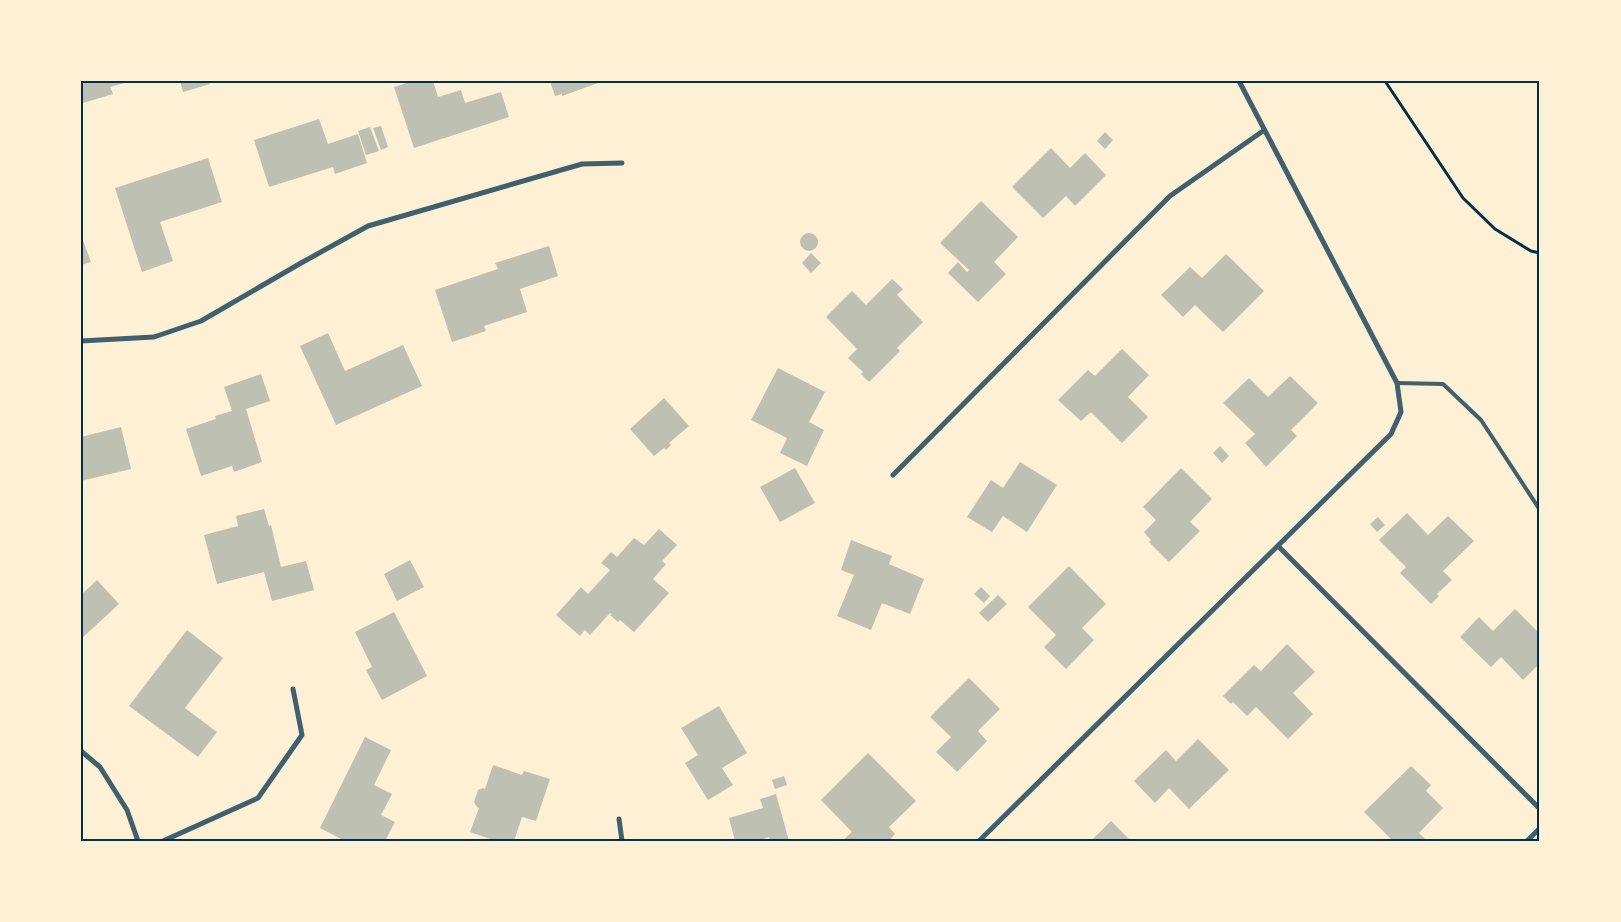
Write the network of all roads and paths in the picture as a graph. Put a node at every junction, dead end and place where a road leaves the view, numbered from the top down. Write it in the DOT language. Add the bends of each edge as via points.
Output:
graph roads {
  1 [pos="1238,81"];
  2 [pos="1385,81"];
  3 [pos="1263,131"];
  4 [pos="622,163"];
  5 [pos="1540,253"];
  6 [pos="81,341"];
  7 [pos="1397,383"];
  8 [pos="893,475"];
  9 [pos="1540,510"];
  10 [pos="1278,546"];
  11 [pos="293,689"];
  12 [pos="81,751"];
  13 [pos="1540,809"];
  14 [pos="619,819"];
  15 [pos="1540,828"];
  16 [pos="138,841"];
  17 [pos="163,841"];
  18 [pos="622,841"];
  19 [pos="979,841"];
  20 [pos="1527,841"];
  1 -- 3 [label="street"];
  2 -- 5 [label="path" via="1463,198 1495,228 1531,251"];
  3 -- 7 [label="street"];
  3 -- 8 [label="street" via="1170,196"];
  4 -- 6 [label="street" via="582,164 368,226 201,322 154,337"];
  7 -- 9 [label="lane" via="1442,384 1482,420"];
  7 -- 10 [label="street" via="1401,412 1391,434"];
  10 -- 13 [label="street"];
  10 -- 19 [label="street"];
  11 -- 17 [label="street" via="302,735 258,798"];
  12 -- 16 [label="street" via="100,767 123,803"];
  14 -- 18 [label="street"];
  15 -- 20 [label="street"];
}
